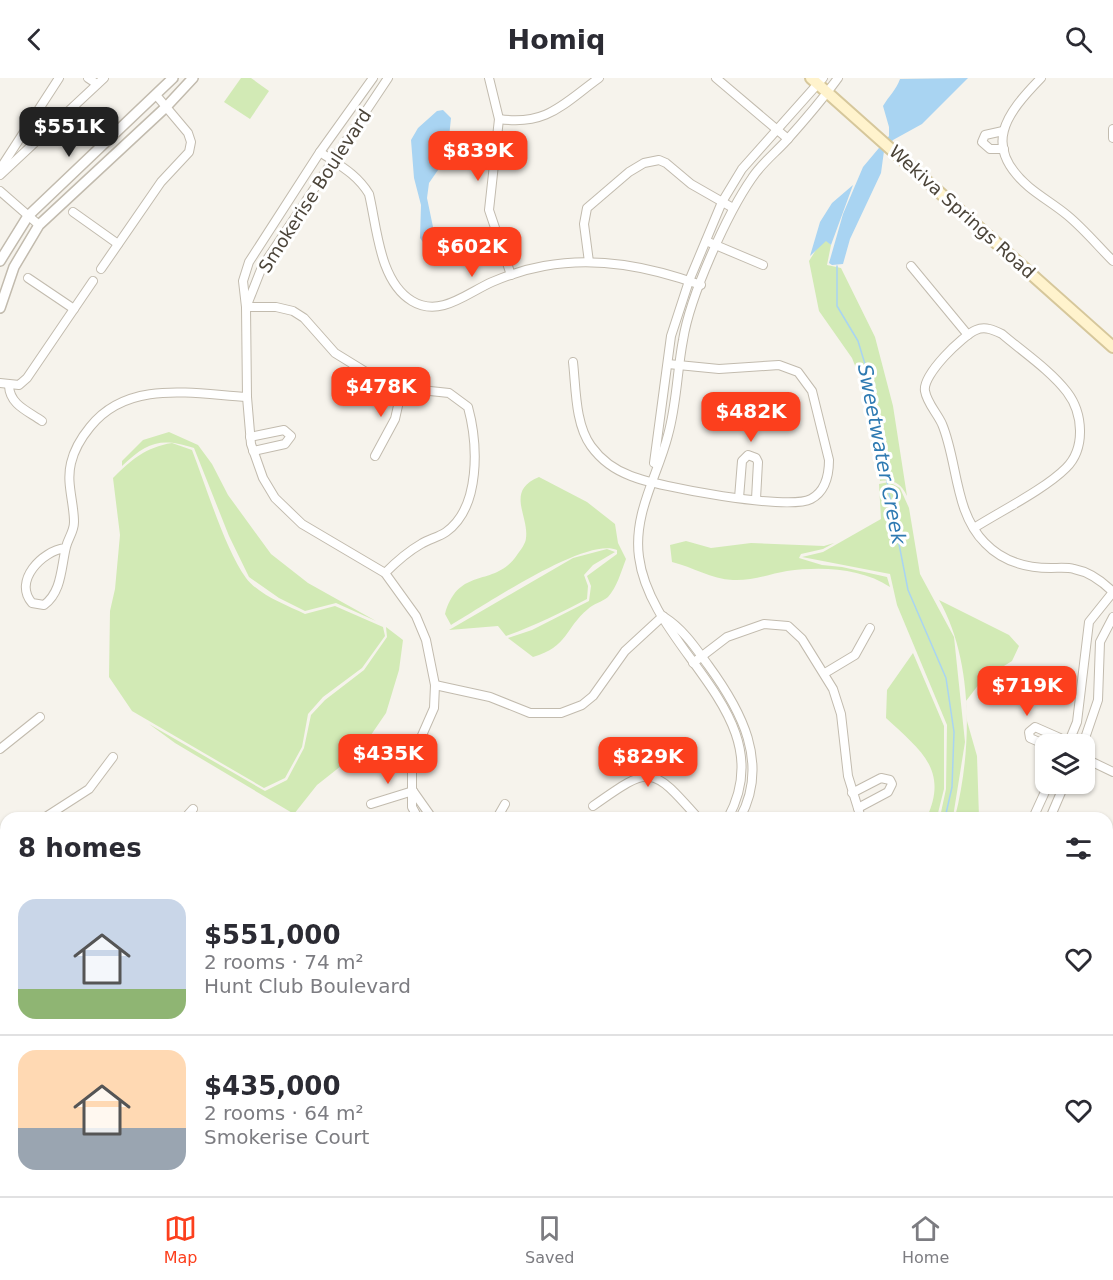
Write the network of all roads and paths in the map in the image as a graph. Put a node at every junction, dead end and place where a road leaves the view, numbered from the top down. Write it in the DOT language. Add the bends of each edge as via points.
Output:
graph roads {
  1 [pos="59,78"];
  2 [pos="88,78"];
  3 [pos="104,78"];
  4 [pos="173,78"];
  5 [pos="193,78"];
  6 [pos="372,78"];
  7 [pos="388,78"];
  8 [pos="489,78"];
  9 [pos="599,78"];
  10 [pos="716,78"];
  11 [pos="838,78"];
  12 [pos="1041,78"];
  13 [pos="817,80"];
  14 [pos="97,84"];
  15 [pos="827,92"];
  16 [pos="156,95"];
  17 [pos="166,107"];
  18 [pos="499,119"];
  19 [pos="1113,129"];
  20 [pos="777,130"];
  21 [pos="1004,131"];
  22 [pos="1113,138"];
  23 [pos="788,139"];
  24 [pos="1004,150"];
  25 [pos="320,152"];
  26 [pos="332,160"];
  27 [pos="0,169"];
  28 [pos="0,175"];
  29 [pos="0,191"];
  30 [pos="722,202"];
  31 [pos="733,208"];
  32 [pos="73,212"];
  33 [pos="28,216"];
  34 [pos="39,225"];
  35 [pos="268,232"];
  36 [pos="280,240"];
  37 [pos="705,241"];
  38 [pos="118,244"];
  39 [pos="717,246"];
  40 [pos="0,261"];
  41 [pos="1113,261"];
  42 [pos="589,262"];
  43 [pos="763,265"];
  44 [pos="911,266"];
  45 [pos="101,269"];
  46 [pos="511,275"];
  47 [pos="28,278"];
  48 [pos="93,280"];
  49 [pos="689,280"];
  50 [pos="701,285"];
  51 [pos="246,307"];
  52 [pos="0,308"];
  53 [pos="74,309"];
  54 [pos="968,335"];
  55 [pos="1113,347"];
  56 [pos="573,362"];
  57 [pos="668,364"];
  58 [pos="680,365"];
  59 [pos="0,383"];
  60 [pos="9,386"];
  61 [pos="402,388"];
  62 [pos="247,397"];
  63 [pos="42,421"];
  64 [pos="250,437"];
  65 [pos="253,451"];
  66 [pos="375,456"];
  67 [pos="651,482"];
  68 [pos="739,498"];
  69 [pos="756,499"];
  70 [pos="974,528"];
  71 [pos="65,548"];
  72 [pos="385,573"];
  73 [pos="1113,592"];
  74 [pos="663,616"];
  75 [pos="1113,617"];
  76 [pos="870,628"];
  77 [pos="702,656"];
  78 [pos="693,663"];
  79 [pos="825,673"];
  80 [pos="435,685"];
  81 [pos="40,717"];
  82 [pos="747,730"];
  83 [pos="736,734"];
  84 [pos="1051,734"];
  85 [pos="1072,734"];
  86 [pos="1086,734"];
  87 [pos="1035,740"];
  88 [pos="0,749"];
  89 [pos="113,757"];
  90 [pos="1095,763"];
  91 [pos="1113,772"];
  92 [pos="413,791"];
  93 [pos="852,793"];
  94 [pos="1044,794"];
  95 [pos="1060,794"];
  96 [pos="371,804"];
  97 [pos="505,804"];
  98 [pos="593,806"];
  99 [pos="858,808"];
  100 [pos="193,809"];
  101 [pos="53,812"];
  102 [pos="190,812"];
  103 [pos="415,812"];
  104 [pos="428,812"];
  105 [pos="500,812"];
  106 [pos="693,812"];
  107 [pos="731,812"];
  108 [pos="743,812"];
  109 [pos="859,812"];
  110 [pos="1036,812"];
  111 [pos="1053,812"];
  1 -- 27 [label="street"];
  2 -- 14 [label="street"];
  3 -- 14 [label="street"];
  4 -- 16 [label="street"];
  5 -- 17 [label="street"];
  6 -- 25 [label="street, Smokerise Boulevard"];
  7 -- 26 [label="street, Smokerise Boulevard"];
  8 -- 18 [label="street"];
  9 -- 18 [label="street" via="541,118 519,122"];
  10 -- 20 [label="street"];
  11 -- 15 [label="street"];
  12 -- 21 [label="street" via="1014,106"];
  13 -- 15 [label="main road, Wekiva Springs Road"];
  13 -- 20 [label="street"];
  14 -- 28 [label="street"];
  15 -- 23 [label="street"];
  15 -- 55 [label="main road, Wekiva Springs Road"];
  16 -- 17 [label="street"];
  16 -- 33 [label="street"];
  17 -- 34 [label="street"];
  17 -- 38 [label="street" via="188,133 189,152 161,182"];
  18 -- 46 [label="street" via="489,210"];
  19 -- 22 [label="street"];
  20 -- 23 [label="street"];
  20 -- 30 [label="street" via="742,169"];
  21 -- 24 [label="street"];
  21 -- 24 [label="street" via="985,135 982,142 990,149"];
  23 -- 31 [label="street" via="753,176"];
  24 -- 41 [label="street" via="1017,176 1067,215"];
  25 -- 26 [label="street"];
  25 -- 35 [label="street, Smokerise Boulevard"];
  26 -- 36 [label="street, Smokerise Boulevard"];
  26 -- 46 [label="street" via="355,175 369,194 386,266 403,294 413,302 430,308 443,306"];
  29 -- 33 [label="street"];
  30 -- 31 [label="street"];
  30 -- 37 [label="street"];
  30 -- 42 [label="street" via="666,163 644,163 587,208 584,224"];
  31 -- 39 [label="street"];
  32 -- 38 [label="street"];
  33 -- 34 [label="street"];
  33 -- 40 [label="street"];
  34 -- 52 [label="street" via="14,267"];
  35 -- 36 [label="street"];
  35 -- 51 [label="street, Smokerise Boulevard" via="249,262 243,281"];
  36 -- 51 [label="street, Smokerise Boulevard" via="262,267"];
  37 -- 39 [label="street"];
  37 -- 49 [label="street"];
  38 -- 45 [label="street"];
  39 -- 43 [label="street"];
  39 -- 50 [label="street"];
  42 -- 46 [label="street" via="544,266"];
  42 -- 49 [label="street" via="637,266"];
  44 -- 54 [label="street"];
  47 -- 53 [label="street"];
  48 -- 53 [label="street"];
  49 -- 50 [label="street"];
  49 -- 57 [label="street" via="670,336"];
  50 -- 58 [label="street" via="683,339"];
  51 -- 61 [label="street" via="293,311 349,363"];
  51 -- 62 [label="street, Smokerise Boulevard"];
  53 -- 60 [label="street" via="27,378"];
  54 -- 70 [label="street" via="934,368 925,390 941,422 966,513"];
  54 -- 70 [label="street" via="978,329 1002,334 1066,390 1074,403 1080,433 1068,466"];
  56 -- 67 [label="street" via="586,440 616,469"];
  57 -- 58 [label="street"];
  57 -- 67 [label="street"];
  58 -- 67 [label="street" via="670,428"];
  58 -- 69 [label="street" via="729,369 779,365 798,372 812,391 829,460 826,483 821,492 804,502"];
  59 -- 60 [label="street"];
  60 -- 63 [label="street" via="14,402"];
  61 -- 66 [label="street" via="395,419"];
  61 -- 72 [label="street" via="449,393 468,407 474,441 472,489 456,524 404,555"];
  62 -- 64 [label="street, Smokerise Boulevard"];
  62 -- 71 [label="street" via="147,394 116,403 103,413 80,440 71,462 74,522"];
  64 -- 65 [label="street, Smokerise Boulevard"];
  64 -- 65 [label="street" via="284,430 291,436 285,444"];
  65 -- 72 [label="street, Smokerise Boulevard" via="262,478 289,514"];
  67 -- 68 [label="street"];
  67 -- 74 [label="street" via="641,518 639,557 645,582"];
  68 -- 69 [label="street"];
  68 -- 69 [label="street" via="742,460 748,455 758,462"];
  70 -- 73 [label="street" via="984,543 1002,557 1032,567 1073,568 1102,581"];
  71 -- 71 [label="street" via="52,599 42,606 32,603 26,592 27,582 39,560 48,552"];
  72 -- 80 [label="street, Smokerise Boulevard" via="416,616 426,640"];
  73 -- 85 [label="street" via="1089,622 1077,722"];
  74 -- 77 [label="street" via="678,626"];
  74 -- 78 [label="street"];
  74 -- 80 [label="street" via="625,651 593,696 561,713 530,713 490,697"];
  75 -- 86 [label="street" via="1100,642 1098,700"];
  76 -- 79 [label="street" via="855,655"];
  77 -- 78 [label="street"];
  77 -- 79 [label="street" via="740,631 775,623 788,626 802,639"];
  77 -- 82 [label="street"];
  78 -- 83 [label="street" via="714,691"];
  79 -- 93 [label="street" via="841,714"];
  80 -- 92 [label="street, Smokerise Boulevard" via="434,708 412,758"];
  81 -- 88 [label="street"];
  82 -- 83 [label="street"];
  82 -- 108 [label="street" via="754,776"];
  83 -- 107 [label="street" via="743,775"];
  84 -- 87 [label="street" via="1035,727 1029,732"];
  89 -- 101 [label="street" via="89,789"];
  90 -- 91 [label="street"];
  92 -- 96 [label="street"];
  92 -- 103 [label="street, Smokerise Boulevard"];
  92 -- 104 [label="street"];
  93 -- 99 [label="street"];
  93 -- 99 [label="street" via="881,778 892,784 888,792"];
  94 -- 110 [label="street"];
  95 -- 111 [label="street"];
  97 -- 105 [label="street"];
  98 -- 106 [label="street" via="630,779 642,775 665,781"];
  99 -- 109 [label="street"];
  100 -- 102 [label="street"];
}
